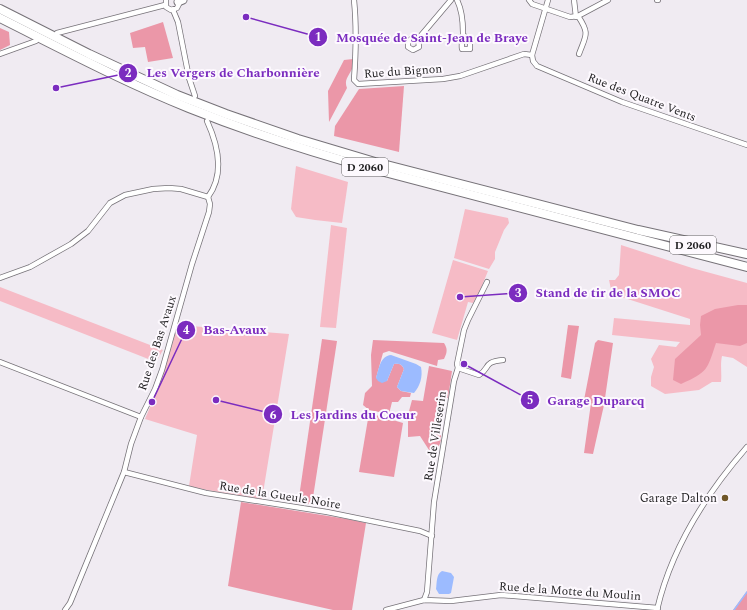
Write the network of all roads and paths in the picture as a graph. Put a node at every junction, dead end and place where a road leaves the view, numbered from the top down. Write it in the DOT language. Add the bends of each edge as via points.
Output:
graph roads {
  1 [pos="354,0"];
  2 [pos="457,0"];
  3 [pos="529,0"];
  4 [pos="548,0"];
  5 [pos="574,0"];
  6 [pos="608,0"];
  7 [pos="180,1"];
  8 [pos="449,1"];
  9 [pos="165,2"];
  10 [pos="545,8"];
  11 [pos="0,9"];
  12 [pos="173,10"];
  13 [pos="577,16"];
  14 [pos="0,18"];
  15 [pos="57,33"];
  16 [pos="463,35"];
  17 [pos="418,39"];
  18 [pos="36,41"];
  19 [pos="0,54"];
  20 [pos="579,54"];
  21 [pos="532,55"];
  22 [pos="195,96"];
  23 [pos="207,121"];
  24 [pos="747,145"];
  25 [pos="208,197"];
  26 [pos="638,230"];
  27 [pos="747,254"];
  28 [pos="747,259"];
  29 [pos="747,268"];
  30 [pos="0,278"];
  31 [pos="487,282"];
  32 [pos="503,360"];
  33 [pos="0,362"];
  34 [pos="458,368"];
  35 [pos="141,417"];
  36 [pos="747,447"];
  37 [pos="124,472"];
  38 [pos="432,536"];
  39 [pos="424,600"];
  40 [pos="657,609"];
  41 [pos="65,610"];
  42 [pos="386,610"];
  1 -- 21 [label="street, Rue du Bignon" via="357,38 354,80 358,84 443,79 460,76 524,54"];
  2 -- 16 [label="street" via="462,17"];
  3 -- 10 [label="street" via="532,4"];
  4 -- 10 [label="street"];
  5 -- 13 [label="street"];
  6 -- 13 [label="street"];
  7 -- 12 [label="street"];
  8 -- 17 [label="street"];
  9 -- 12 [label="street" via="169,10"];
  9 -- 15 [label="street"];
  10 -- 13 [label="street" via="570,17"];
  10 -- 21 [label="street"];
  11 -- 26 [label="highway, D 2060" via="177,95 260,126 327,149"];
  12 -- 22 [label="street"];
  13 -- 20 [label="street" via="587,33"];
  14 -- 29 [label="highway, D 2060" via="145,89 274,140 373,169"];
  18 -- 19 [label="street"];
  21 -- 24 [label="street, Rue des Quatre Vents" via="533,61 544,70 622,102"];
  23 -- 25 [label="street, Rue des Bas Avaux" via="214,136 218,155 217,177 214,189"];
  25 -- 30 [label="street" via="169,188 125,195 110,203 88,231 71,244 30,268"];
  25 -- 35 [label="street, Rue des Bas Avaux" via="209,212 162,370"];
  26 -- 27 [label="highway"];
  26 -- 28 [label="highway, D 2060"];
  31 -- 34 [label="street, Rue de Villeserin" via="464,330"];
  32 -- 34 [label="street" via="488,363 479,375"];
  33 -- 35 [label="street"];
  34 -- 38 [label="street, Rue de Villeserin" via="436,494"];
  35 -- 37 [label="street, Rue des Bas Avaux"];
  36 -- 40 [label="street" via="721,479 684,535 666,577"];
  37 -- 38 [label="street, Rue de la Gueule Noire" via="206,493 327,512 420,531"];
  37 -- 41 [label="street, Rue des Bas Avaux"];
  38 -- 39 [label="street, Rue de Villeserin"];
  39 -- 40 [label="street, Rue de la Motte du Moulin" via="451,601 501,595"];
  39 -- 42 [label="street, Rue de la Motte du Moulin"];
}
